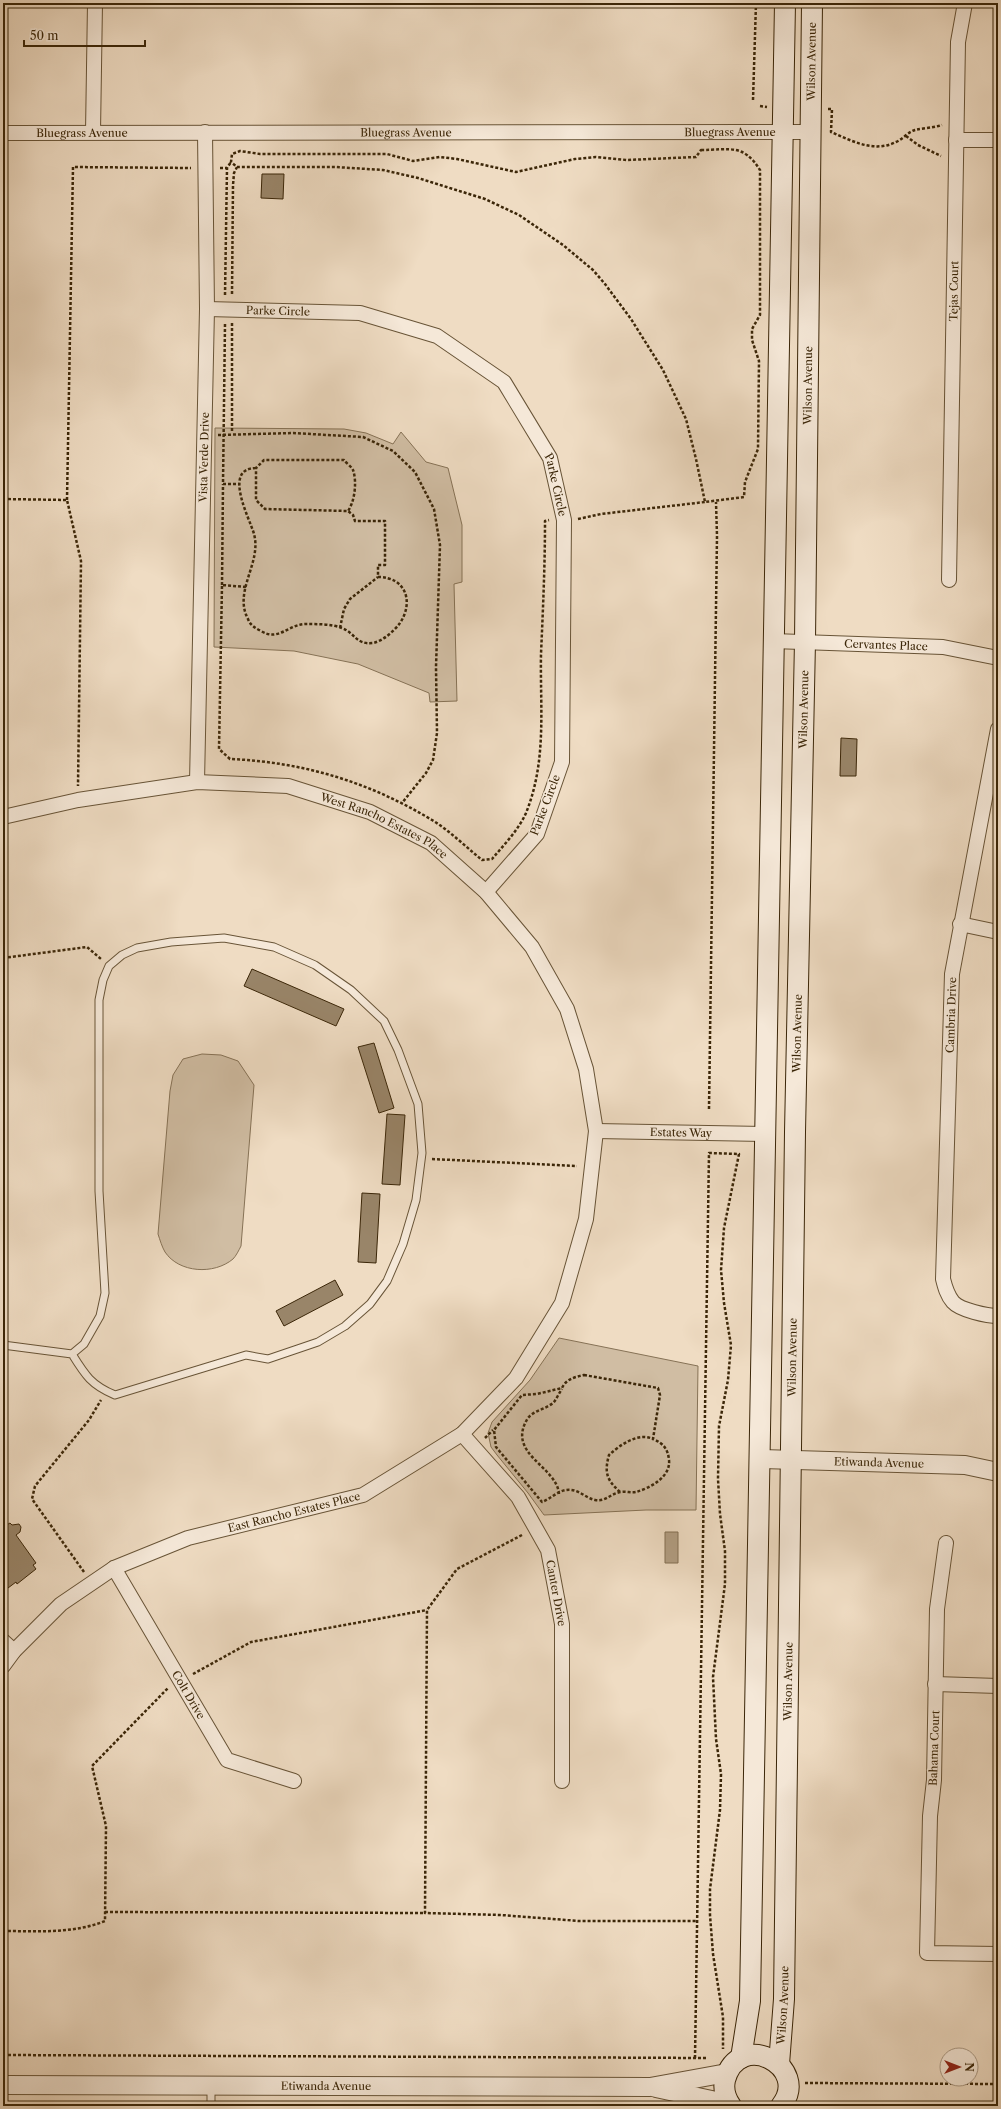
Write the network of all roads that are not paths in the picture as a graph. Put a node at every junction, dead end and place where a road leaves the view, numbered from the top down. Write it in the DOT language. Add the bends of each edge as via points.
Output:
graph roads {
  1 [pos="95,3"];
  2 [pos="785,3"];
  3 [pos="812,3"];
  4 [pos="965,3"];
  5 [pos="93,132"];
  6 [pos="205,132"];
  7 [pos="782,132"];
  8 [pos="810,132"];
  9 [pos="3,133"];
  10 [pos="956,140"];
  11 [pos="998,140"];
  12 [pos="206,309"];
  13 [pos="949,580"];
  14 [pos="773,641"];
  15 [pos="805,641"];
  16 [pos="998,658"];
  17 [pos="998,729"];
  18 [pos="197,782"];
  19 [pos="3,817"];
  20 [pos="486,892"];
  21 [pos="960,924"];
  22 [pos="998,932"];
  23 [pos="596,1131"];
  24 [pos="766,1134"];
  25 [pos="998,1316"];
  26 [pos="3,1346"];
  27 [pos="72,1354"];
  28 [pos="462,1434"];
  29 [pos="760,1459"];
  30 [pos="791,1460"];
  31 [pos="998,1472"];
  32 [pos="946,1543"];
  33 [pos="114,1568"];
  34 [pos="3,1641"];
  35 [pos="14,1651"];
  36 [pos="3,1666"];
  37 [pos="935,1684"];
  38 [pos="998,1686"];
  39 [pos="294,1781"];
  40 [pos="562,1781"];
  41 [pos="998,1954"];
  42 [pos="741,2058"];
  43 [pos="779,2064"];
  44 [pos="727,2073"];
  45 [pos="3,2085"];
  46 [pos="210,2086"];
  47 [pos="650,2086"];
  48 [pos="730,2105"];
  49 [pos="211,2106"];
  50 [pos="781,2106"];
  1 -- 5 [label="street"];
  2 -- 7 [label="main road"];
  3 -- 8 [label="main road, Wilson Avenue"];
  4 -- 10 [label="street, Tejas Court" via="958,42"];
  5 -- 6 [label="street, Bluegrass Avenue"];
  5 -- 9 [label="street, Bluegrass Avenue"];
  6 -- 7 [label="street, Bluegrass Avenue"];
  6 -- 12 [label="street, Vista Verde Drive"];
  7 -- 8 [label="street, Bluegrass Avenue"];
  7 -- 14 [label="main road"];
  8 -- 15 [label="main road, Wilson Avenue"];
  10 -- 11 [label="street"];
  10 -- 13 [label="street, Tejas Court"];
  12 -- 18 [label="street, Vista Verde Drive"];
  12 -- 20 [label="street, Parke Circle" via="360,313 437,336 504,382 550,458 564,520 562,762 537,834"];
  14 -- 15 [label="street, Cervantes Place"];
  14 -- 24 [label="main road"];
  15 -- 16 [label="street, Cervantes Place" via="943,647"];
  15 -- 30 [label="main road, Wilson Avenue"];
  17 -- 21 [label="street, Cambria Drive"];
  18 -- 19 [label="street, West Rancho Estates Place" via="78,800"];
  18 -- 20 [label="street, West Rancho Estates Place" via="288,786 370,812 432,843"];
  20 -- 23 [label="street, West Rancho Estates Place" via="532,947 567,1010 586,1069"];
  21 -- 22 [label="street"];
  21 -- 25 [label="street, Cambria Drive" via="952,974 944,1278 946,1290 954,1303 973,1311"];
  23 -- 24 [label="street, Estates Way"];
  23 -- 28 [label="street, East Rancho Estates Place" via="586,1219 562,1303 516,1378"];
  24 -- 29 [label="main road"];
  26 -- 27 [label="lane"];
  27 -- 27 [label="lane" via="84,1344 97,1321 105,1293 99,1191 99,1000 109,966 122,955 137,948 171,942 224,938 274,947 315,965 351,990 384,1021 418,1104 422,1158 416,1200 403,1244 387,1281 370,1304 346,1326 318,1342 268,1359 246,1355 115,1395 98,1388 86,1377"];
  28 -- 33 [label="street, East Rancho Estates Place" via="363,1496 188,1538"];
  28 -- 40 [label="street, Canter Drive" via="518,1497 548,1550 562,1624"];
  29 -- 30 [label="street, Etiwanda Avenue"];
  29 -- 42 [label="main road" via="750,2000"];
  30 -- 31 [label="street, Etiwanda Avenue" via="965,1465"];
  30 -- 43 [label="main road, Wilson Avenue" via="784,1999"];
  32 -- 37 [label="street, Bahama Court" via="937,1610"];
  33 -- 35 [label="street, East Rancho Estates Place" via="61,1604"];
  33 -- 39 [label="street, Colt Drive" via="227,1760"];
  34 -- 35 [label="street"];
  35 -- 36 [label="street, East Rancho Estates Place"];
  37 -- 38 [label="street"];
  37 -- 41 [label="street, Bahama Court" via="927,1953"];
  42 -- 43 [label="main road" via="761,2055"];
  42 -- 44 [label="main road"];
  43 -- 50 [label="main road" via="788,2082 788,2093"];
  44 -- 47 [label="street, Etiwanda Avenue"];
  44 -- 48 [label="main road" via="724,2083 725,2094"];
  45 -- 46 [label="street, Etiwanda Avenue"];
  46 -- 47 [label="street, Etiwanda Avenue"];
  46 -- 49 [label="lane"];
  47 -- 48 [label="street, Etiwanda Avenue"];
}
